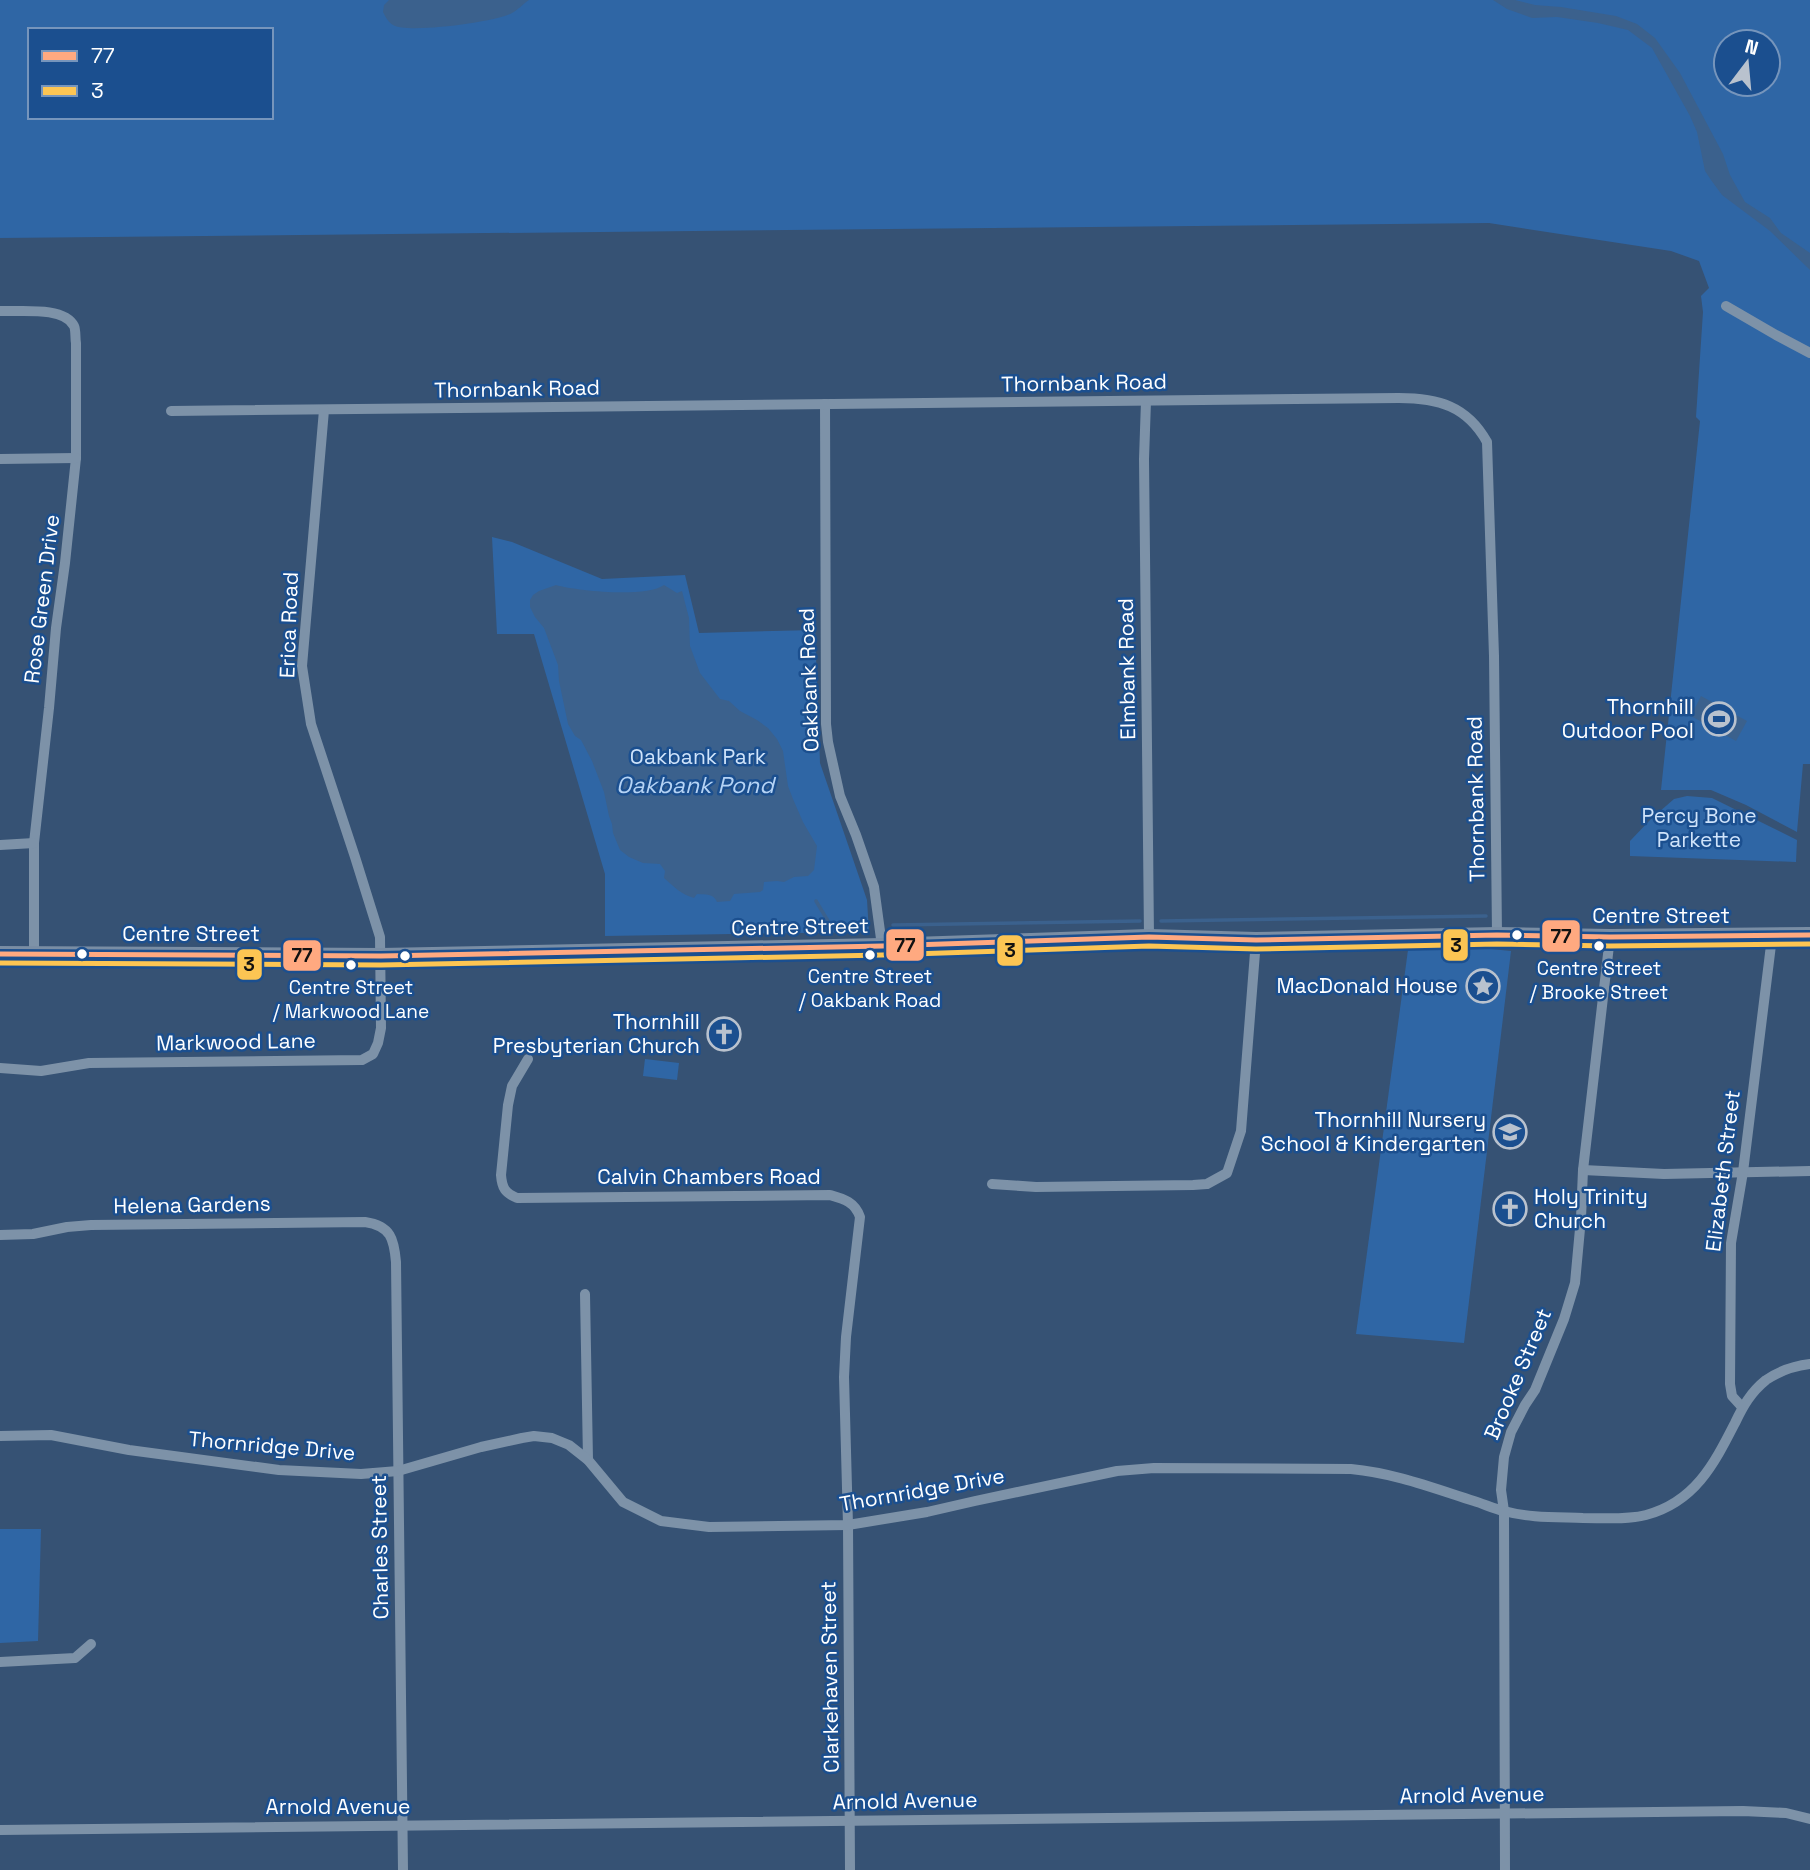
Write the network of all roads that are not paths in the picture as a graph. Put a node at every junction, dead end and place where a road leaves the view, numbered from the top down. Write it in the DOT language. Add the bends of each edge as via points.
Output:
graph roads {
  1 [pos="1726,306"];
  2 [pos="0,311"];
  3 [pos="1810,353"];
  4 [pos="1146,401"];
  5 [pos="825,404"];
  6 [pos="324,410"];
  7 [pos="171,411"];
  8 [pos="76,458"];
  9 [pos="0,459"];
  10 [pos="34,844"];
  11 [pos="0,845"];
  12 [pos="1810,935"];
  13 [pos="1497,936"];
  14 [pos="1149,937"];
  15 [pos="1610,937"];
  16 [pos="1772,937"];
  17 [pos="1256,940"];
  18 [pos="882,946"];
  19 [pos="0,954"];
  20 [pos="34,954"];
  21 [pos="381,956"];
  22 [pos="528,1059"];
  23 [pos="0,1068"];
  24 [pos="1583,1170"];
  25 [pos="1810,1171"];
  26 [pos="1743,1172"];
  27 [pos="992,1184"];
  28 [pos="383,1228"];
  29 [pos="0,1235"];
  30 [pos="585,1294"];
  31 [pos="1810,1364"];
  32 [pos="1742,1407"];
  33 [pos="0,1436"];
  34 [pos="588,1460"];
  35 [pos="398,1471"];
  36 [pos="1504,1511"];
  37 [pos="848,1525"];
  38 [pos="92,1644"];
  39 [pos="0,1662"];
  40 [pos="1504,1814"];
  41 [pos="1810,1819"];
  42 [pos="850,1821"];
  43 [pos="402,1826"];
  44 [pos="0,1830"];
  45 [pos="403,1870"];
  46 [pos="850,1870"];
  47 [pos="1505,1870"];
  1 -- 3 [label="street"];
  2 -- 8 [label="street, Rose Green Drive" via="53,313 65,316 74,326"];
  4 -- 5 [label="street, Thornbank Road"];
  4 -- 13 [label="street, Thornbank Road" via="1417,398 1461,411 1481,432 1487,442 1490,502"];
  4 -- 14 [label="street, Elmbank Road"];
  5 -- 6 [label="street, Thornbank Road"];
  5 -- 18 [label="street, Oakbank Road" via="826,724 840,796 874,887"];
  6 -- 7 [label="street, Thornbank Road"];
  6 -- 21 [label="street, Erica Road" via="302,666 311,724 380,937"];
  8 -- 9 [label="street"];
  8 -- 10 [label="street, Rose Green Drive"];
  10 -- 11 [label="street"];
  10 -- 20 [label="street, Rose Green Drive"];
  12 -- 16 [label="main road, Centre Street"];
  13 -- 15 [label="main road, Centre Street"];
  13 -- 17 [label="main road, Centre Street"];
  14 -- 17 [label="main road, Centre Street"];
  14 -- 18 [label="main road, Centre Street"];
  15 -- 16 [label="main road, Centre Street"];
  15 -- 24 [label="street, Brooke Street"];
  16 -- 26 [label="street, Elizabeth Street"];
  17 -- 27 [label="street" via="1241,1131 1227,1173 1207,1184 1193,1185"];
  18 -- 21 [label="main road, Centre Street"];
  19 -- 20 [label="main road, Centre Street"];
  20 -- 21 [label="main road, Centre Street"];
  21 -- 23 [label="street, Markwood Lane" via="381,1028 373,1054 362,1060 89,1063 41,1071"];
  22 -- 37 [label="street, Calvin Chambers Road" via="512,1086 508,1105 501,1175 506,1193 517,1198 830,1195 857,1209 860,1217 844,1377"];
  24 -- 26 [label="street"];
  24 -- 36 [label="street, Brooke Street" via="1575,1283 1535,1390 1511,1432 1501,1490"];
  25 -- 26 [label="street"];
  26 -- 32 [label="street, Elizabeth Street" via="1731,1242 1730,1347 1732,1396"];
  28 -- 29 [label="street, Helena Gardens" via="366,1223 138,1224"];
  28 -- 35 [label="street, Charles Street" via="394,1244 396,1262"];
  30 -- 34 [label="street"];
  31 -- 32 [label="street, Thornridge Drive" via="1786,1369 1767,1380"];
  32 -- 36 [label="street, Thornridge Drive" via="1698,1485 1667,1507 1646,1515 1598,1518"];
  33 -- 35 [label="street, Thornridge Drive" via="51,1435 128,1450 295,1471"];
  34 -- 35 [label="street, Thornridge Drive" via="569,1445 534,1436"];
  34 -- 37 [label="street, Thornridge Drive" via="623,1502 661,1521 709,1527"];
  35 -- 43 [label="street, Charles Street"];
  36 -- 37 [label="street, Thornridge Drive" via="1377,1472 1154,1468 1117,1471 927,1513"];
  36 -- 40 [label="street, Brooke Street"];
  37 -- 42 [label="street, Clarkehaven Street"];
  38 -- 39 [label="street" via="75,1658"];
  40 -- 41 [label="street, Arnold Avenue" via="1743,1811"];
  40 -- 42 [label="street, Arnold Avenue"];
  40 -- 47 [label="street, Brooke Street"];
  42 -- 43 [label="street, Arnold Avenue"];
  42 -- 46 [label="street, Clarkehaven Street"];
  43 -- 44 [label="street, Arnold Avenue"];
  43 -- 45 [label="street, Charles Street"];
}
